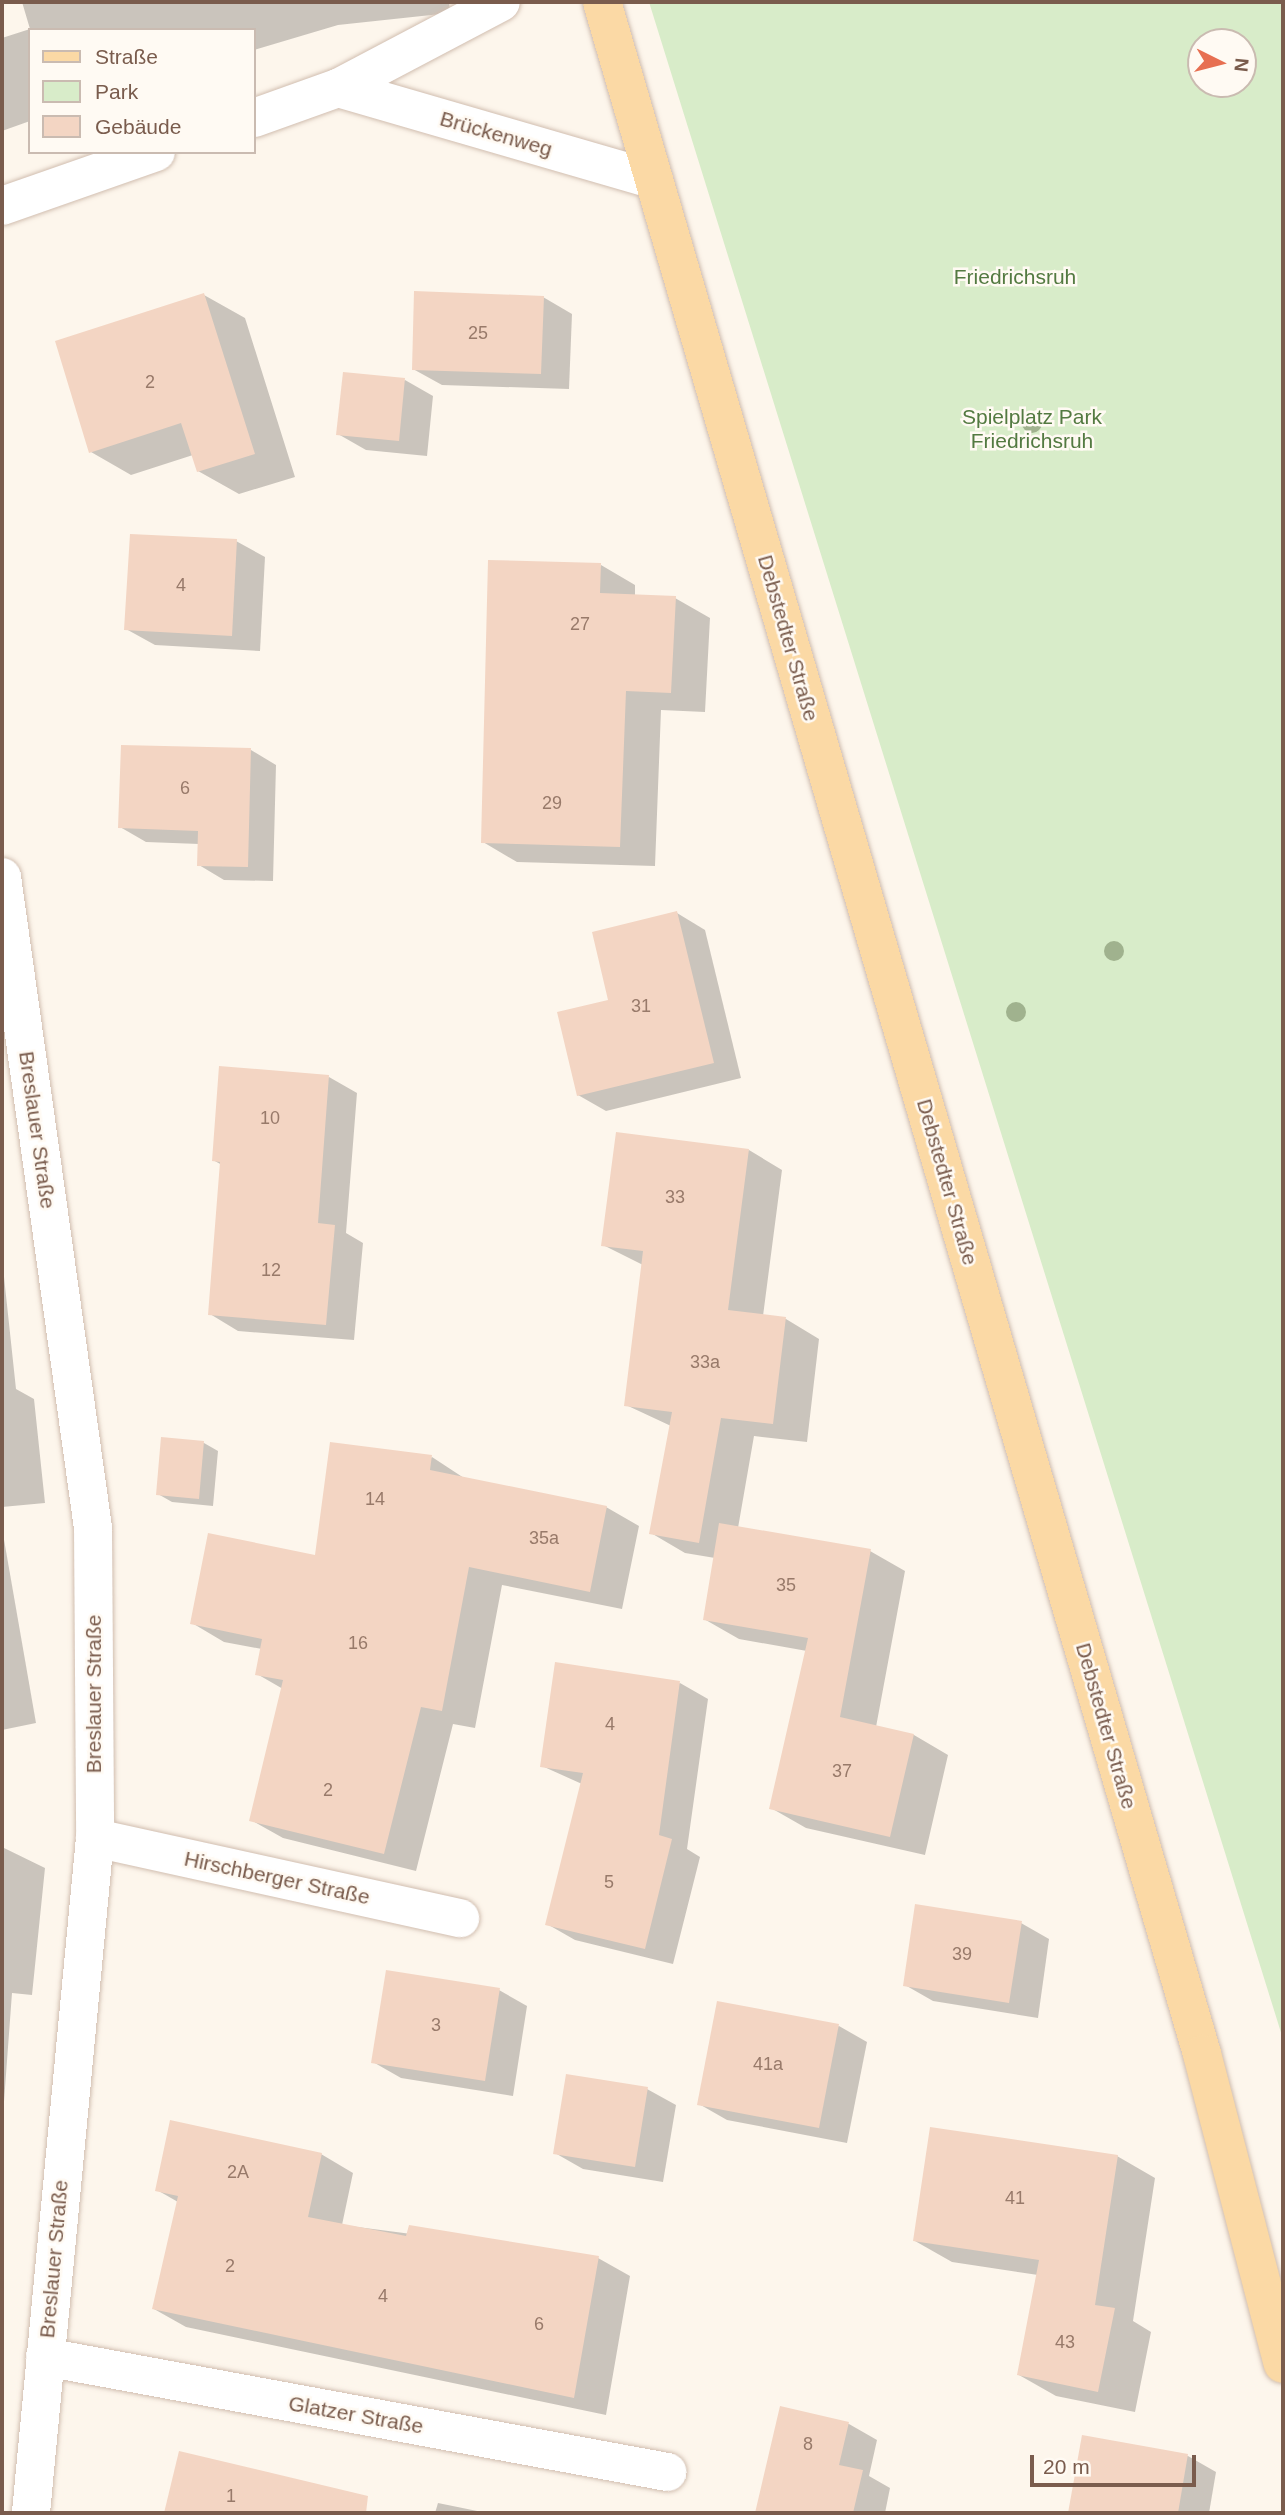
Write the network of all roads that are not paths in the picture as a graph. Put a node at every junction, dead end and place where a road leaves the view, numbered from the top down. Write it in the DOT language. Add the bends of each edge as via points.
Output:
graph roads {
  1 [pos="501,2"];
  2 [pos="603,2"];
  3 [pos="338,88"];
  4 [pos="256,117"];
  5 [pos="150,154"];
  6 [pos="654,180"];
  7 [pos="2,206"];
  8 [pos="2,877"];
  9 [pos="95,1838"];
  10 [pos="460,1918"];
  11 [pos="45,2357"];
  12 [pos="1283,2364"];
  13 [pos="667,2472"];
  14 [pos="31,2513"];
  1 -- 3 [label="street"];
  2 -- 6 [label="main road, Debstedter Straße"];
  3 -- 4 [label="street"];
  3 -- 6 [label="street, Brückenweg"];
  5 -- 7 [label="street"];
  6 -- 12 [label="main road, Debstedter Straße" via="1202,2054"];
  8 -- 9 [label="street, Breslauer Straße" via="93,1528"];
  9 -- 10 [label="street, Hirschberger Straße"];
  9 -- 11 [label="street, Breslauer Straße"];
  11 -- 13 [label="street, Glatzer Straße"];
  11 -- 14 [label="street, Breslauer Straße"];
}
